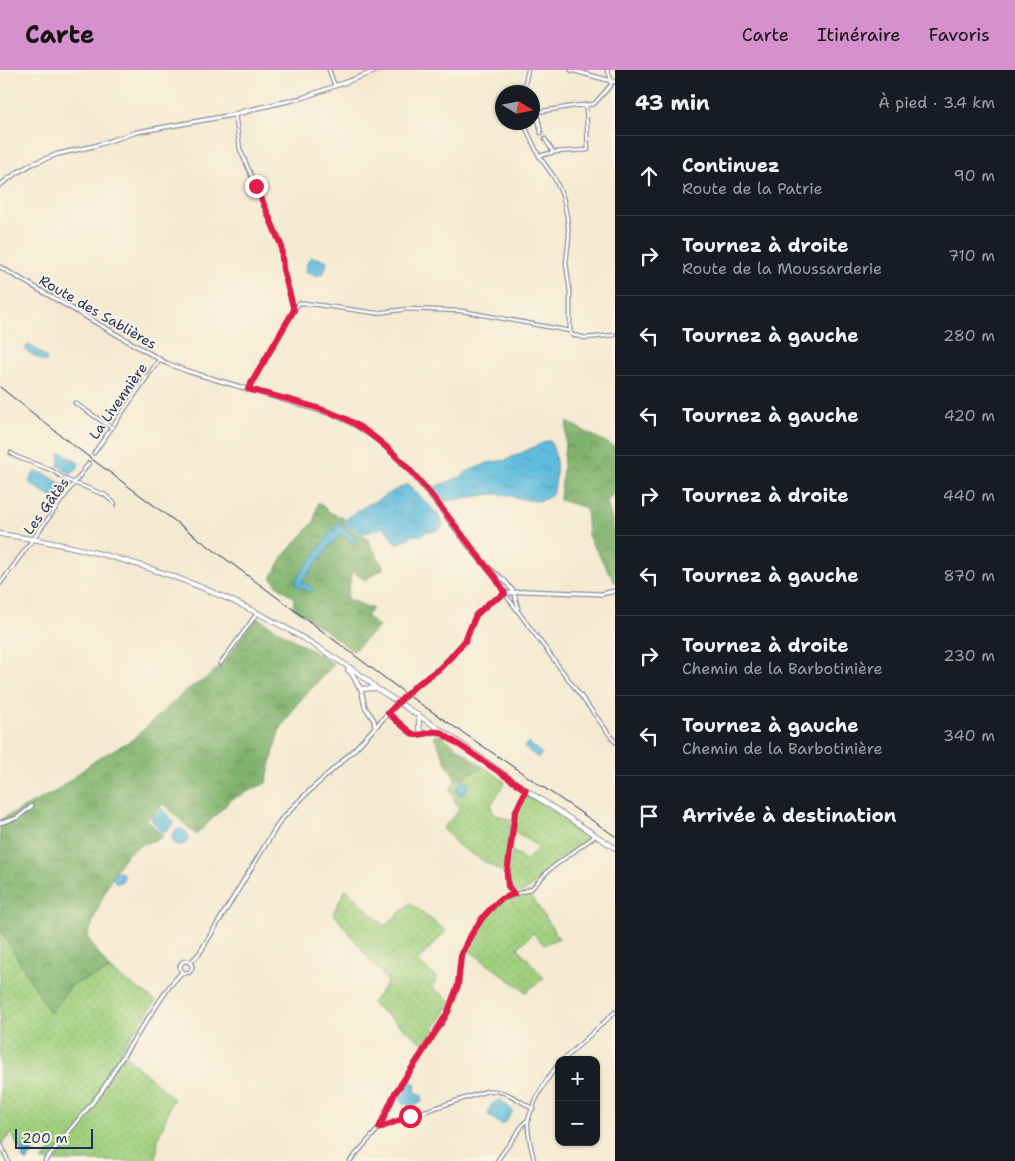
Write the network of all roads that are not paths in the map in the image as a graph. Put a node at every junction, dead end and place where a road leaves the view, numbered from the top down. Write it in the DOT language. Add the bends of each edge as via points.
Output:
graph roads {
  1 [pos="329,70"];
  2 [pos="379,70"];
  3 [pos="528,70"];
  4 [pos="571,70"];
  5 [pos="608,70"];
  6 [pos="613,81"];
  7 [pos="525,85"];
  8 [pos="335,86"];
  9 [pos="586,105"];
  10 [pos="540,113"];
  11 [pos="235,114"];
  12 [pos="540,128"];
  13 [pos="527,130"];
  14 [pos="541,133"];
  15 [pos="545,139"];
  16 [pos="553,152"];
  17 [pos="539,156"];
  18 [pos="0,185"];
  19 [pos="0,268"];
  20 [pos="292,300"];
  21 [pos="299,303"];
  22 [pos="294,310"];
  23 [pos="570,331"];
  24 [pos="615,335"];
  25 [pos="158,360"];
  26 [pos="248,389"];
  27 [pos="75,403"];
  28 [pos="112,428"];
  29 [pos="11,453"];
  30 [pos="94,453"];
  31 [pos="89,463"];
  32 [pos="75,482"];
  33 [pos="115,504"];
  34 [pos="0,534"];
  35 [pos="21,537"];
  36 [pos="33,539"];
  37 [pos="27,548"];
  38 [pos="486,565"];
  39 [pos="0,584"];
  40 [pos="615,590"];
  41 [pos="512,592"];
  42 [pos="505,594"];
  43 [pos="518,610"];
  44 [pos="257,613"];
  45 [pos="328,654"];
  46 [pos="220,664"];
  47 [pos="362,677"];
  48 [pos="369,681"];
  49 [pos="357,682"];
  50 [pos="367,688"];
  51 [pos="376,688"];
  52 [pos="361,689"];
  53 [pos="363,694"];
  54 [pos="388,713"];
  55 [pos="419,716"];
  56 [pos="383,718"];
  57 [pos="374,720"];
  58 [pos="429,723"];
  59 [pos="419,726"];
  60 [pos="375,728"];
  61 [pos="411,732"];
  62 [pos="429,732"];
  63 [pos="424,734"];
  64 [pos="615,742"];
  65 [pos="471,752"];
  66 [pos="526,790"];
  67 [pos="32,806"];
  68 [pos="0,823"];
  69 [pos="595,835"];
  70 [pos="615,848"];
  71 [pos="514,894"];
  72 [pos="190,963"];
  73 [pos="182,972"];
  74 [pos="615,1012"];
  75 [pos="567,1056"];
  76 [pos="555,1069"];
  77 [pos="533,1109"];
  78 [pos="528,1120"];
  79 [pos="379,1128"];
  80 [pos="0,1142"];
  81 [pos="8,1161"];
  82 [pos="45,1161"];
  83 [pos="350,1161"];
  84 [pos="496,1161"];
  85 [pos="534,1161"];
  1 -- 8 [label="street"];
  2 -- 8 [label="street"];
  3 -- 7 [label="street"];
  4 -- 6 [label="street"];
  5 -- 6 [label="street"];
  6 -- 9 [label="street" via="594,104"];
  8 -- 11 [label="street" via="302,98"];
  9 -- 10 [label="street"];
  9 -- 16 [label="street" via="588,150"];
  11 -- 18 [label="street" via="145,130 58,154 32,164"];
  11 -- 20 [label="street" via="240,149 281,245 283,269"];
  12 -- 14 [label="street"];
  13 -- 17 [label="street"];
  15 -- 16 [label="street"];
  16 -- 17 [label="street"];
  17 -- 23 [label="street" via="554,177 567,217"];
  19 -- 25 [label="street, Route des Sablières"];
  20 -- 21 [label="street"];
  20 -- 22 [label="street"];
  21 -- 22 [label="street"];
  21 -- 23 [label="street" via="376,313 408,309 462,310"];
  22 -- 26 [label="street"];
  23 -- 24 [label="street" via="572,335 586,338"];
  25 -- 26 [label="street, Route des Sablières"];
  25 -- 28 [label="street, La Livennière"];
  26 -- 38 [label="street, Route des Sablières" via="337,416 365,430 413,474"];
  27 -- 28 [label="street"];
  28 -- 30 [label="street, La Livennière"];
  29 -- 32 [label="street"];
  31 -- 32 [label="street, Les Gâtès"];
  32 -- 33 [label="street" via="104,495"];
  32 -- 36 [label="street, Les Gâtès"];
  34 -- 35 [label="main road"];
  35 -- 36 [label="main road"];
  35 -- 37 [label="street"];
  36 -- 37 [label="street, Les Gâtès"];
  36 -- 44 [label="main road" via="130,562 193,584"];
  37 -- 39 [label="street, Les Gâtès"];
  38 -- 41 [label="street" via="505,581"];
  38 -- 42 [label="street"];
  40 -- 41 [label="street" via="602,594"];
  41 -- 42 [label="street"];
  41 -- 43 [label="street"];
  42 -- 43 [label="street"];
  42 -- 54 [label="street, bridge" via="476,615 465,641 450,658"];
  43 -- 64 [label="street"];
  44 -- 45 [label="main road"];
  44 -- 46 [label="street"];
  45 -- 47 [label="main road"];
  45 -- 49 [label="main road" via="353,674"];
  47 -- 48 [label="main road"];
  47 -- 49 [label="main road"];
  48 -- 50 [label="main road"];
  48 -- 51 [label="main road"];
  49 -- 52 [label="main road"];
  50 -- 51 [label="main road"];
  50 -- 52 [label="main road"];
  50 -- 53 [label="street"];
  51 -- 55 [label="main road"];
  52 -- 53 [label="street"];
  53 -- 57 [label="street" via="367,710"];
  54 -- 56 [label="street"];
  54 -- 61 [label="street"];
  55 -- 58 [label="main road"];
  55 -- 59 [label="main road"];
  56 -- 57 [label="street"];
  56 -- 60 [label="street"];
  57 -- 60 [label="street"];
  58 -- 59 [label="main road" via="423,721"];
  58 -- 62 [label="main road"];
  58 -- 65 [label="main road"];
  59 -- 61 [label="street"];
  59 -- 63 [label="main road"];
  60 -- 72 [label="street" via="280,821 199,954"];
  61 -- 63 [label="street"];
  62 -- 63 [label="main road"];
  62 -- 65 [label="main road" via="440,732"];
  65 -- 66 [label="main road"];
  66 -- 69 [label="main road"];
  66 -- 71 [label="street" via="515,813 507,874 508,886"];
  67 -- 68 [label="street" via="17,818"];
  69 -- 70 [label="main road"];
  69 -- 71 [label="street" via="549,870 531,889"];
  71 -- 79 [label="street" via="494,905 471,935 461,956 458,985 448,1012 395,1093"];
  72 -- 73 [label="street" via="190,972"];
  72 -- 73 [label="street" via="182,963"];
  73 -- 82 [label="street" via="124,1053 101,1092"];
  74 -- 75 [label="street"];
  76 -- 77 [label="street" via="546,1080"];
  77 -- 78 [label="street"];
  77 -- 79 [label="street" via="508,1094 487,1091"];
  78 -- 84 [label="street"];
  78 -- 85 [label="street"];
  79 -- 83 [label="street"];
  80 -- 81 [label="street"];
}
